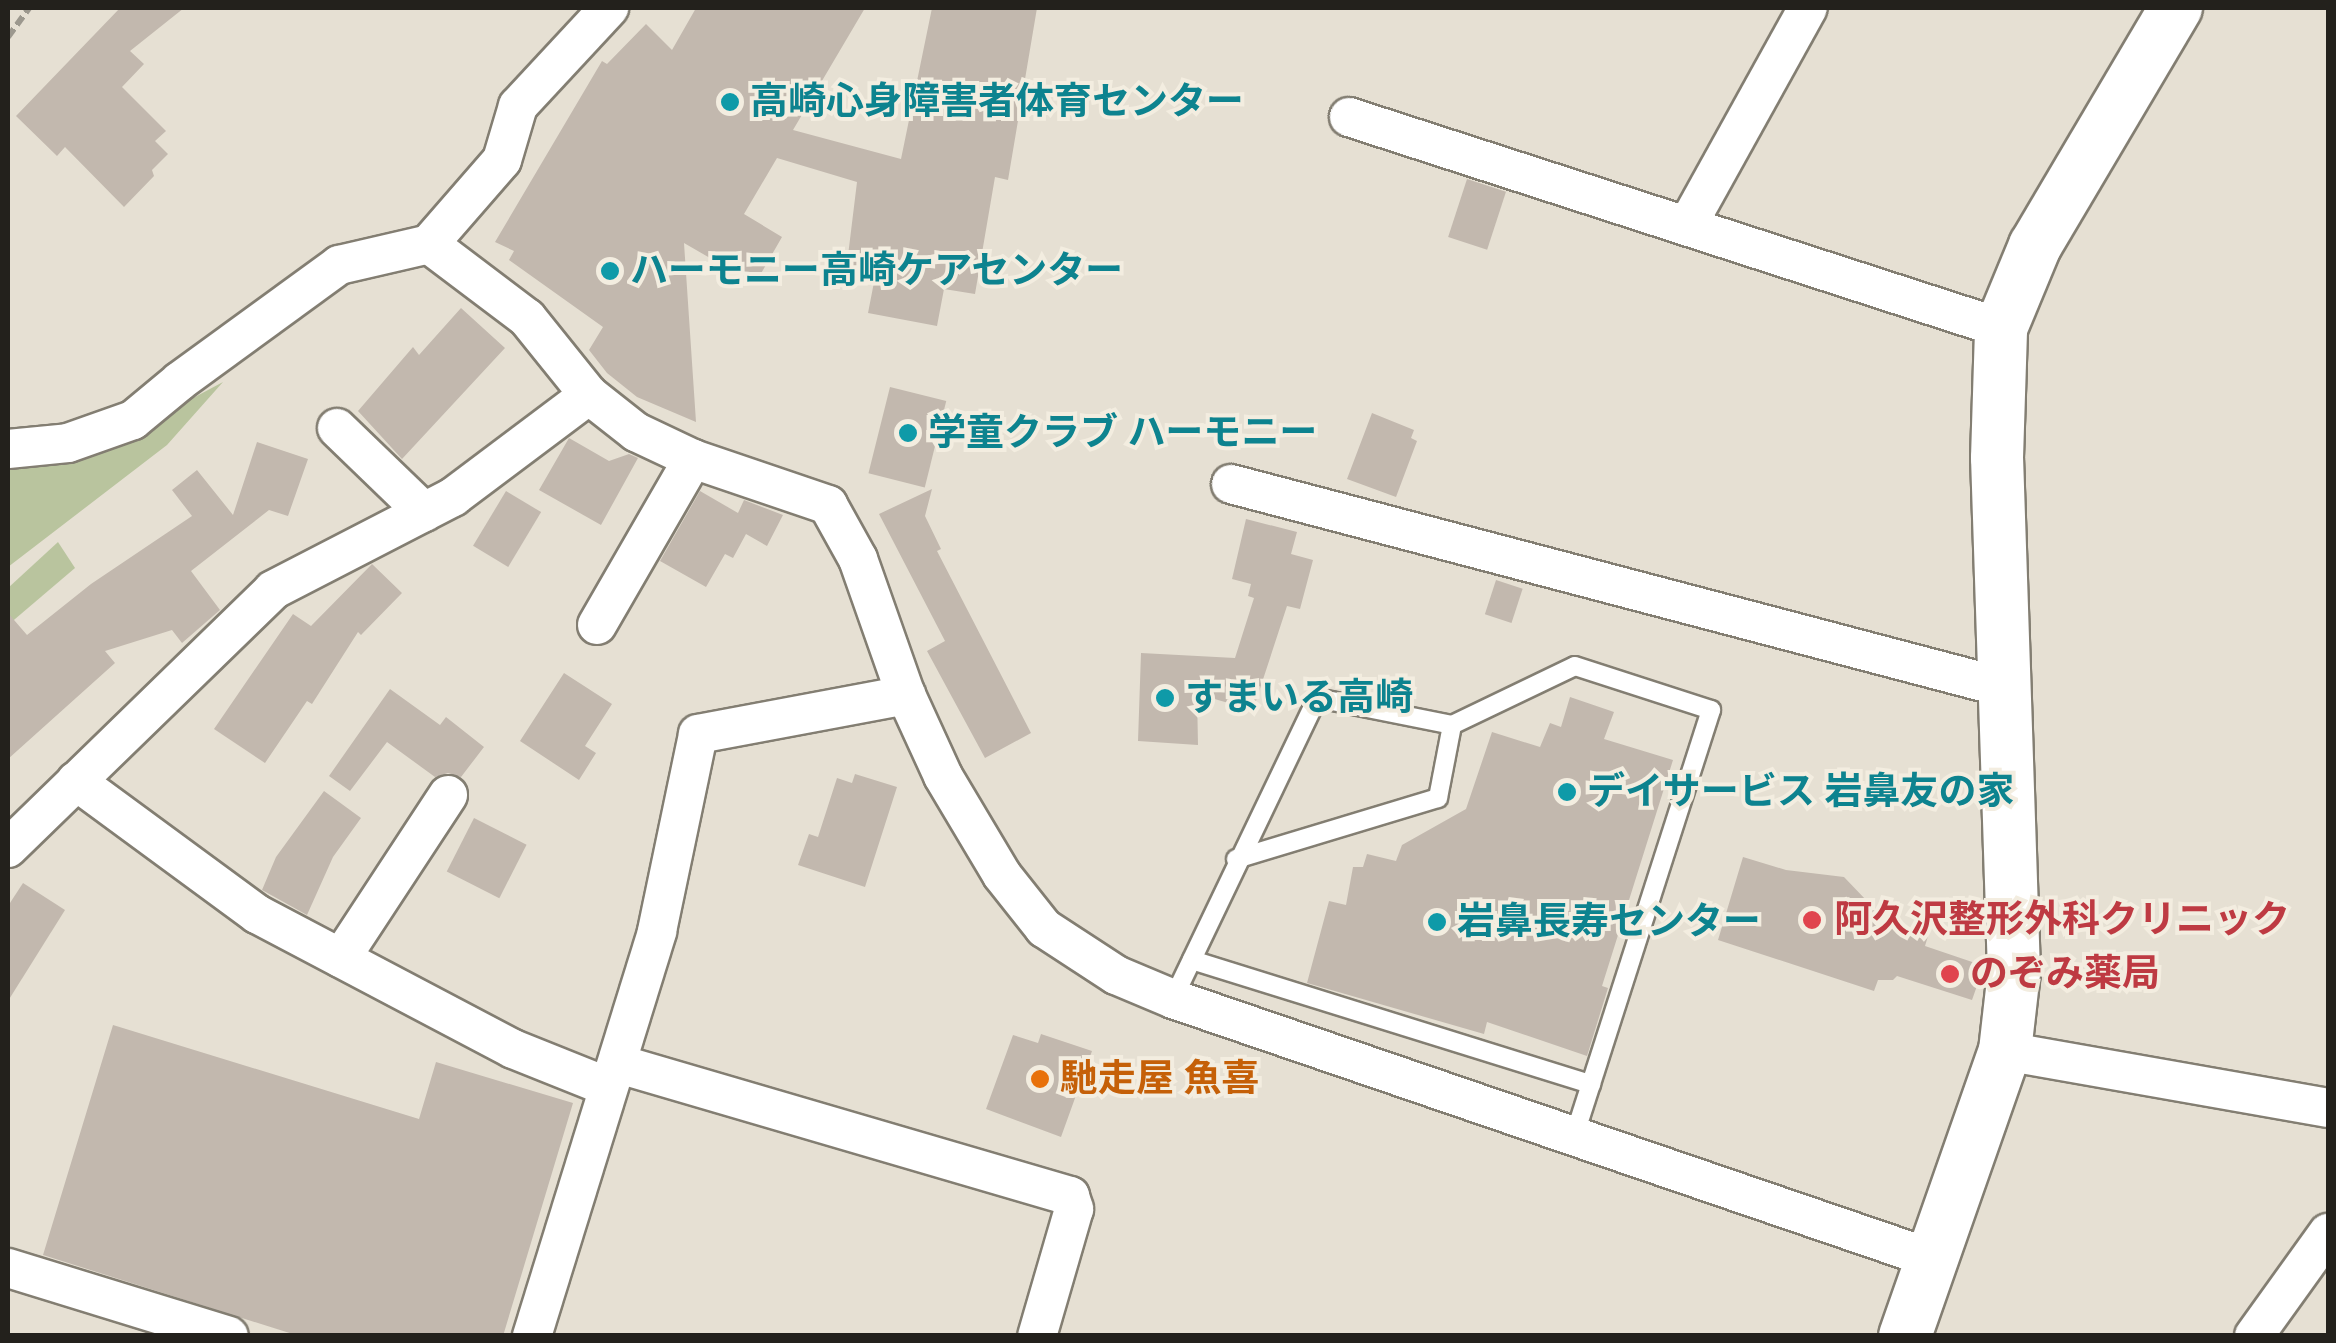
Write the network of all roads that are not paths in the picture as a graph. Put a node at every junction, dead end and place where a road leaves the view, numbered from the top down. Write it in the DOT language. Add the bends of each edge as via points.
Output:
graph roads {
  1 [pos="609,8"];
  2 [pos="1808,8"];
  3 [pos="2176,8"];
  4 [pos="1349,117"];
  5 [pos="1687,226"];
  6 [pos="428,244"];
  7 [pos="2000,328"];
  8 [pos="589,395"];
  9 [pos="337,428"];
  10 [pos="8,449"];
  11 [pos="693,459"];
  12 [pos="1231,484"];
  13 [pos="424,512"];
  14 [pos="596,625"];
  15 [pos="2006,688"];
  16 [pos="906,695"];
  17 [pos="1452,724"];
  18 [pos="76,781"];
  19 [pos="448,795"];
  20 [pos="8,848"];
  21 [pos="1236,859"];
  22 [pos="342,958"];
  23 [pos="1192,960"];
  24 [pos="1173,999"];
  25 [pos="2005,1051"];
  26 [pos="613,1075"];
  27 [pos="1590,1084"];
  28 [pos="2328,1108"];
  29 [pos="1574,1136"];
  30 [pos="2328,1234"];
  31 [pos="1930,1258"];
  32 [pos="8,1268"];
  33 [pos="230,1336"];
  34 [pos="532,1336"];
  35 [pos="1037,1336"];
  36 [pos="1905,1336"];
  37 [pos="2254,1336"];
  1 -- 6 [label="street" via="518,106 502,160"];
  2 -- 5 [label="street"];
  3 -- 7 [label="street" via="2035,246"];
  4 -- 5 [label="street"];
  5 -- 7 [label="street"];
  6 -- 8 [label="street" via="527,318"];
  6 -- 10 [label="street" via="339,266 133,420 68,443"];
  7 -- 15 [label="street" via="1996,458"];
  8 -- 11 [label="street" via="636,432"];
  8 -- 13 [label="street"];
  9 -- 13 [label="street"];
  11 -- 14 [label="street"];
  11 -- 16 [label="street" via="828,505 858,558"];
  12 -- 15 [label="street"];
  13 -- 18 [label="street" via="273,590"];
  15 -- 25 [label="street" via="2014,972"];
  16 -- 24 [label="street" via="943,776 1002,875 1044,928 1116,975"];
  16 -- 26 [label="street" via="698,734 658,932"];
  17 -- 21 [label="lane" via="1438,798"];
  17 -- 21 [label="lane" via="1317,698"];
  17 -- 27 [label="lane" via="1575,666 1711,710"];
  18 -- 20 [label="street"];
  18 -- 22 [label="street" via="257,914"];
  19 -- 22 [label="street"];
  21 -- 23 [label="lane"];
  22 -- 26 [label="street" via="512,1050"];
  23 -- 24 [label="lane"];
  23 -- 27 [label="lane"];
  24 -- 29 [label="street"];
  25 -- 28 [label="street"];
  25 -- 31 [label="street"];
  26 -- 34 [label="street"];
  26 -- 35 [label="street" via="1070,1196 1074,1209"];
  27 -- 29 [label="lane"];
  29 -- 31 [label="street"];
  30 -- 37 [label="street"];
  31 -- 36 [label="street"];
  32 -- 33 [label="street"];
}
